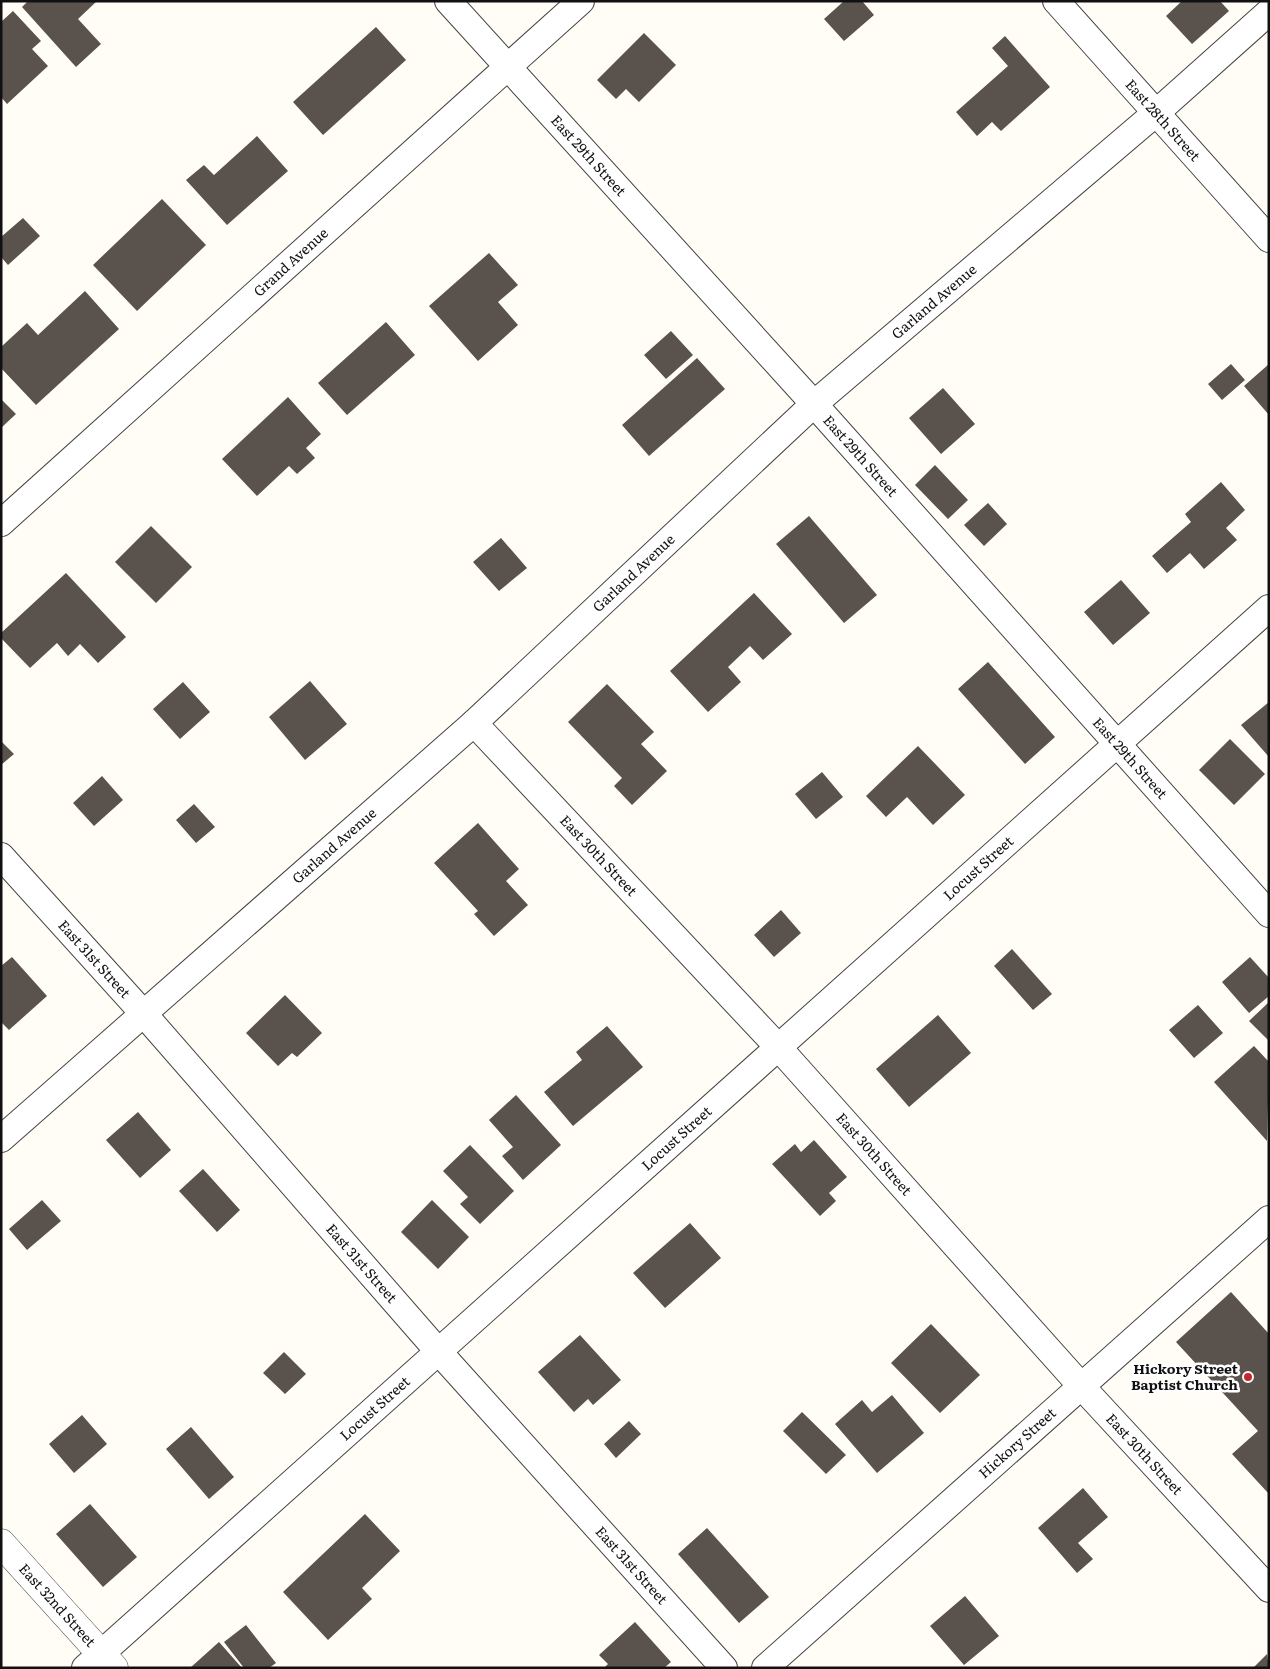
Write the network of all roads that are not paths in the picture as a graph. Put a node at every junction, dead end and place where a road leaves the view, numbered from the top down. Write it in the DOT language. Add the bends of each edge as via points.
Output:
graph roads {
  1 [pos="448,1"];
  2 [pos="581,1"];
  3 [pos="1056,1"];
  4 [pos="1269,12"];
  5 [pos="508,67"];
  6 [pos="1157,112"];
  7 [pos="1269,239"];
  8 [pos="814,404"];
  9 [pos="1,523"];
  10 [pos="1269,608"];
  11 [pos="474,723"];
  12 [pos="1116,745"];
  13 [pos="1,856"];
  14 [pos="1269,914"];
  15 [pos="143,1013"];
  16 [pos="778,1047"];
  17 [pos="1,1140"];
  18 [pos="1269,1219"];
  19 [pos="438,1352"];
  20 [pos="1082,1387"];
  21 [pos="1,1543"];
  22 [pos="1269,1589"];
  23 [pos="100,1663"];
  24 [pos="724,1668"];
  25 [pos="764,1668"];
  1 -- 5 [label="street, East 29th Street"];
  2 -- 5 [label="street, Grand Avenue"];
  3 -- 6 [label="street, East 28th Street"];
  4 -- 6 [label="street, Garland Avenue"];
  5 -- 8 [label="street, East 29th Street"];
  5 -- 9 [label="street, Grand Avenue"];
  6 -- 7 [label="street, East 28th Street"];
  6 -- 8 [label="street, Garland Avenue"];
  8 -- 11 [label="street, Garland Avenue"];
  8 -- 12 [label="street, East 29th Street"];
  10 -- 12 [label="street, Locust Street"];
  11 -- 15 [label="street, Garland Avenue"];
  11 -- 16 [label="street, East 30th Street"];
  12 -- 14 [label="street, East 29th Street"];
  12 -- 16 [label="street, Locust Street"];
  13 -- 15 [label="street, East 31st Street"];
  15 -- 17 [label="street, Garland Avenue"];
  15 -- 19 [label="street, East 31st Street"];
  16 -- 19 [label="street, Locust Street"];
  16 -- 20 [label="street, East 30th Street"];
  18 -- 20 [label="street, Hickory Street"];
  19 -- 23 [label="street, Locust Street"];
  19 -- 24 [label="street, East 31st Street"];
  20 -- 22 [label="street, East 30th Street"];
  20 -- 25 [label="street, Hickory Street"];
  21 -- 23 [label="street, East 32nd Street"];
}
